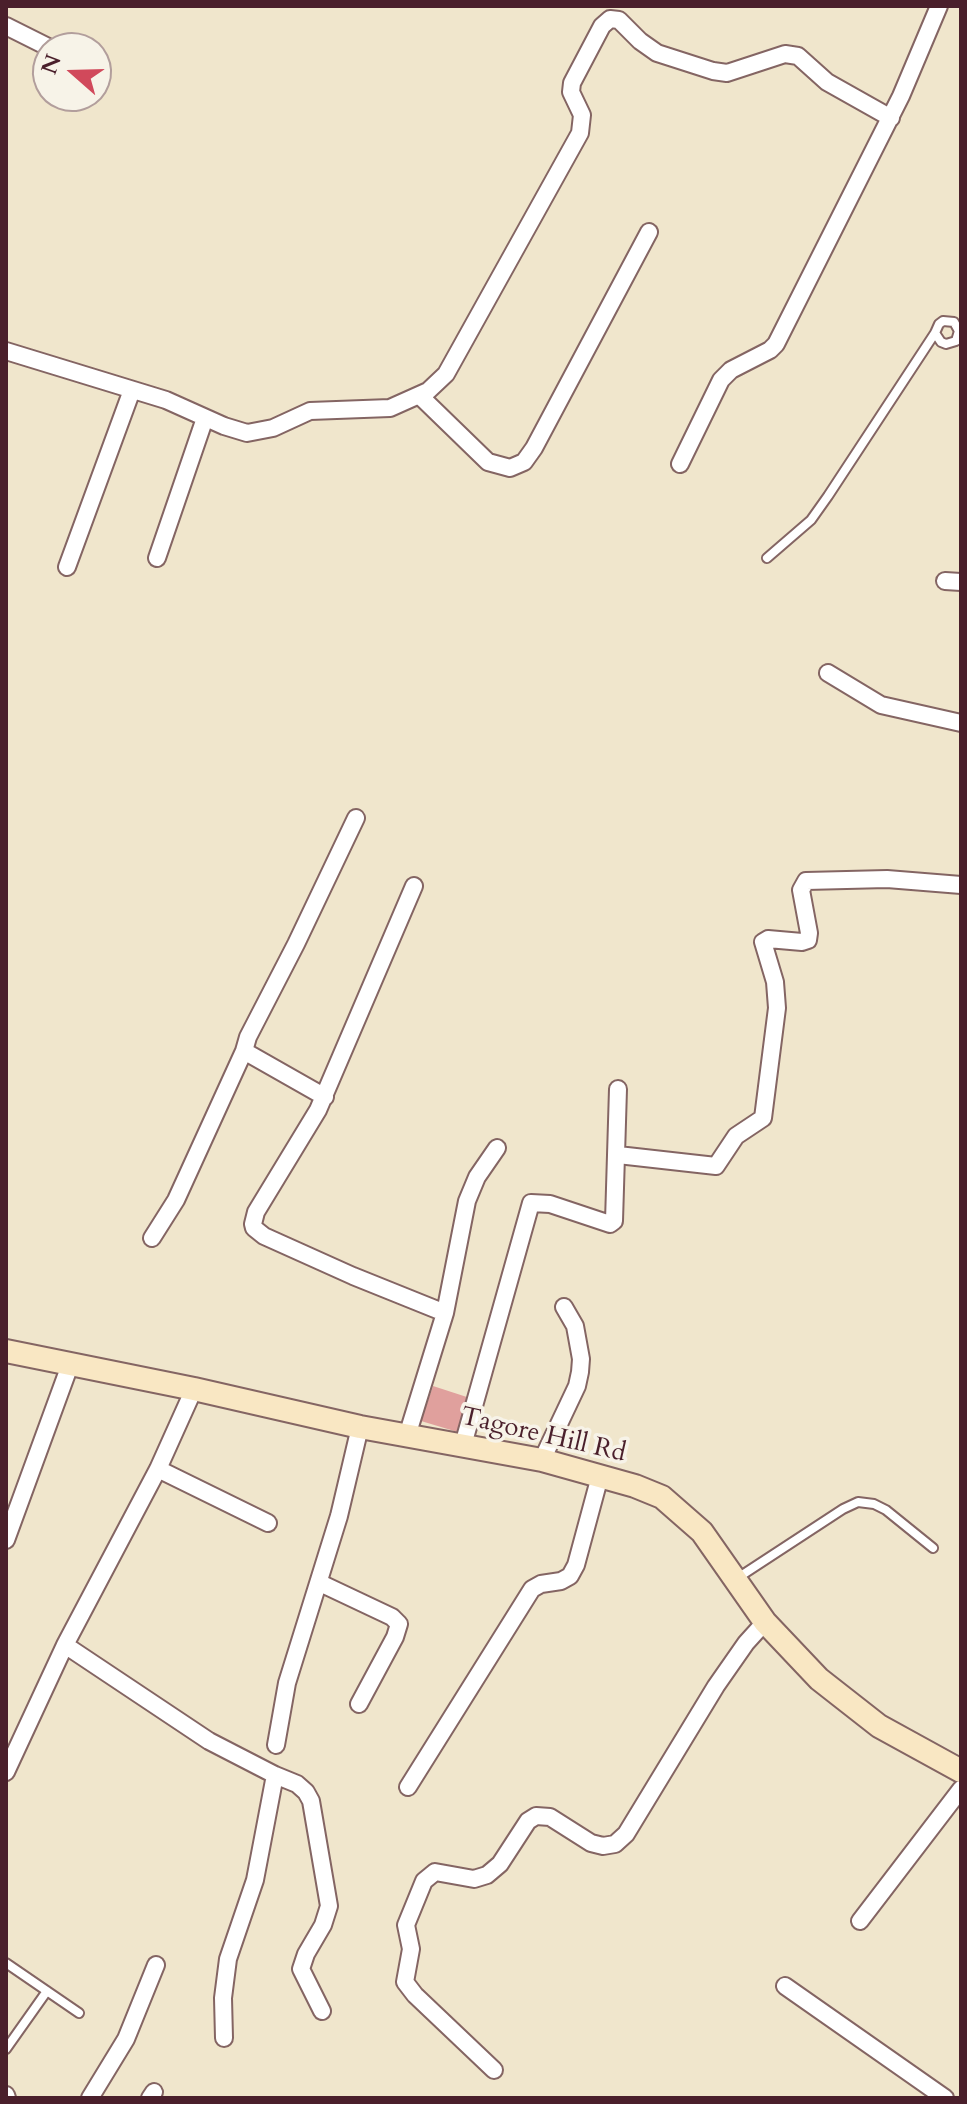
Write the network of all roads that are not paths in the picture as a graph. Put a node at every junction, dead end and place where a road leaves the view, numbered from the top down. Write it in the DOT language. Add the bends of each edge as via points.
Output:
graph roads {
  1 [pos="939,6"];
  2 [pos="6,26"];
  3 [pos="32,39"];
  4 [pos="891,118"];
  5 [pos="649,232"];
  6 [pos="960,330"];
  7 [pos="935,333"];
  8 [pos="6,351"];
  9 [pos="132,390"];
  10 [pos="416,396"];
  11 [pos="205,418"];
  12 [pos="680,464"];
  13 [pos="157,558"];
  14 [pos="767,558"];
  15 [pos="67,567"];
  16 [pos="828,673"];
  17 [pos="961,723"];
  18 [pos="356,818"];
  19 [pos="961,885"];
  20 [pos="414,886"];
  21 [pos="244,1051"];
  22 [pos="618,1089"];
  23 [pos="325,1097"];
  24 [pos="497,1148"];
  25 [pos="618,1155"];
  26 [pos="152,1238"];
  27 [pos="564,1307"];
  28 [pos="445,1313"];
  29 [pos="6,1351"];
  30 [pos="70,1365"];
  31 [pos="194,1389"];
  32 [pos="360,1427"];
  33 [pos="407,1436"];
  34 [pos="463,1445"];
  35 [pos="542,1460"];
  36 [pos="158,1469"];
  37 [pos="600,1476"];
  38 [pos="268,1523"];
  39 [pos="6,1540"];
  40 [pos="933,1548"];
  41 [pos="735,1580"];
  42 [pos="320,1583"];
  43 [pos="765,1622"];
  44 [pos="65,1645"];
  45 [pos="359,1704"];
  46 [pos="276,1745"];
  47 [pos="961,1771"];
  48 [pos="6,1772"];
  49 [pos="275,1775"];
  50 [pos="408,1787"];
  51 [pos="961,1789"];
  52 [pos="860,1921"];
  53 [pos="6,1963"];
  54 [pos="156,1965"];
  55 [pos="785,1986"];
  56 [pos="47,1991"];
  57 [pos="322,2011"];
  58 [pos="79,2013"];
  59 [pos="224,2038"];
  60 [pos="6,2049"];
  61 [pos="494,2070"];
  62 [pos="90,2098"];
  63 [pos="945,2098"];
  1 -- 4 [label="street"];
  2 -- 3 [label="street"];
  4 -- 10 [label="street" via="827,82 798,56 785,54 727,73 713,71 657,53 619,20 610,19 572,83 582,115 580,133 446,374"];
  4 -- 12 [label="street" via="776,344 721,380"];
  5 -- 10 [label="street" via="524,462 510,468 488,462"];
  6 -- 7 [label="lane" via="954,322 943,321"];
  6 -- 7 [label="lane" via="956,341 946,344"];
  7 -- 14 [label="lane" via="811,520"];
  8 -- 9 [label="street"];
  9 -- 11 [label="street"];
  9 -- 15 [label="street"];
  10 -- 11 [label="street" via="390,408 310,411 258,432"];
  11 -- 13 [label="street"];
  16 -- 17 [label="street" via="881,705"];
  18 -- 21 [label="street"];
  19 -- 25 [label="street" via="887,879 806,881 801,890 808,940 763,942 777,1008 763,1118 736,1136 716,1166"];
  20 -- 23 [label="street"];
  21 -- 23 [label="street"];
  21 -- 26 [label="street" via="176,1200"];
  22 -- 25 [label="street"];
  23 -- 28 [label="street" via="256,1212 254,1228"];
  24 -- 28 [label="street" via="467,1201"];
  25 -- 34 [label="street" via="612,1223 538,1201 530,1205"];
  27 -- 35 [label="street" via="579,1342 580,1372"];
  28 -- 33 [label="street"];
  29 -- 30 [label="main road, Tagore Hill Rd"];
  30 -- 31 [label="main road, Tagore Hill Rd"];
  30 -- 39 [label="street"];
  31 -- 32 [label="main road, Tagore Hill Rd"];
  31 -- 36 [label="street"];
  32 -- 33 [label="main road, Tagore Hill Rd"];
  32 -- 42 [label="street"];
  33 -- 34 [label="main road, Tagore Hill Rd"];
  34 -- 35 [label="main road, Tagore Hill Rd"];
  35 -- 37 [label="main road, Tagore Hill Rd"];
  36 -- 38 [label="street"];
  36 -- 44 [label="street"];
  37 -- 41 [label="main road, Tagore Hill Rd" via="662,1497 702,1532"];
  37 -- 50 [label="street" via="573,1571 561,1581 532,1589"];
  40 -- 41 [label="lane" via="886,1510 858,1502"];
  41 -- 43 [label="main road, Tagore Hill Rd"];
  42 -- 45 [label="street" via="399,1624"];
  42 -- 46 [label="street" via="287,1683"];
  43 -- 47 [label="main road, Tagore Hill Rd" via="845,1702"];
  43 -- 61 [label="street" via="722,1676 615,1844 591,1843 550,1817 536,1816 487,1875 474,1879 435,1872 424,1881 406,1925 411,1949 405,1982"];
  44 -- 48 [label="street"];
  44 -- 49 [label="street" via="209,1741"];
  49 -- 57 [label="street" via="297,1784 311,1801 329,1906 301,1969"];
  49 -- 59 [label="street" via="255,1880 228,1959"];
  51 -- 52 [label="street"];
  53 -- 56 [label="lane"];
  54 -- 62 [label="street" via="126,2039"];
  55 -- 63 [label="street"];
  56 -- 58 [label="lane"];
  56 -- 60 [label="lane"];
}
